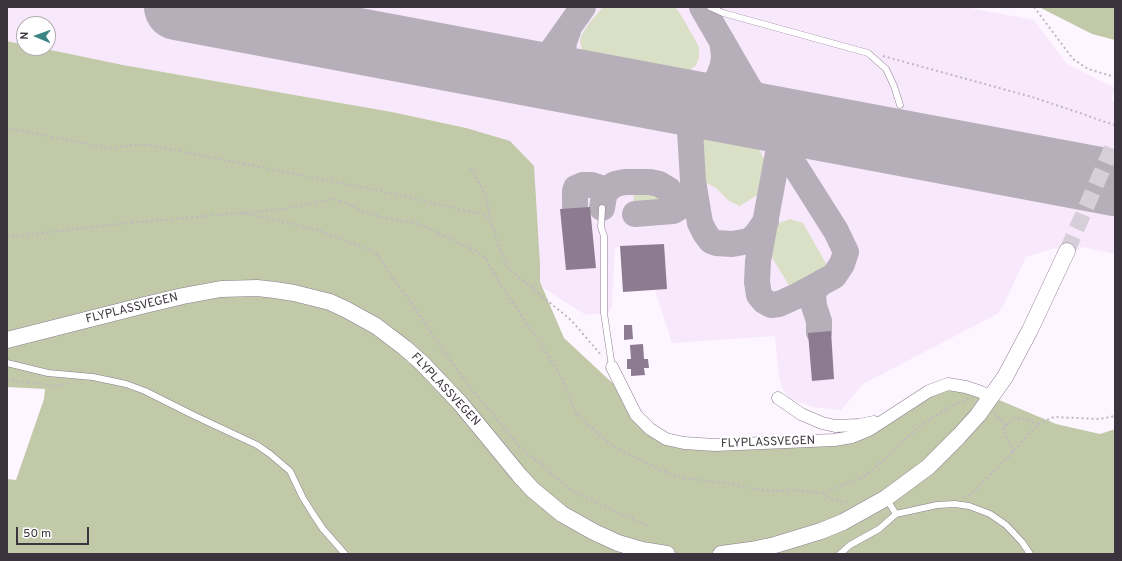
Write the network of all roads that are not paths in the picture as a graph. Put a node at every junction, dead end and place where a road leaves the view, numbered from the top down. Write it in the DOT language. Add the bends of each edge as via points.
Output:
graph roads {
  1 [pos="710,7"];
  2 [pos="900,105"];
  3 [pos="602,208"];
  4 [pos="1067,251"];
  5 [pos="7,340"];
  6 [pos="7,363"];
  7 [pos="612,367"];
  8 [pos="778,398"];
  9 [pos="986,398"];
  10 [pos="885,419"];
  11 [pos="886,498"];
  12 [pos="896,514"];
  13 [pos="345,554"];
  14 [pos="667,554"];
  15 [pos="721,554"];
  16 [pos="840,554"];
  17 [pos="1030,554"];
  1 -- 2 [label="lane" via="723,13 868,53 886,69"];
  3 -- 7 [label="lane" via="601,227 606,237 604,313"];
  4 -- 9 [label="main road" via="1017,355"];
  5 -- 14 [label="main road, FLYPLASSVEGEN" via="145,305 221,289 274,290 330,302 376,326 422,363 460,403 520,476 562,514 618,543"];
  6 -- 13 [label="lane" via="48,373 110,380 145,391 256,445 290,471 312,514"];
  7 -- 10 [label="street, FLYPLASSVEGEN" via="636,415 650,429 666,439 684,443 715,445 834,440 852,437"];
  8 -- 10 [label="street, FLYPLASSVEGEN" via="801,414 835,426 859,425"];
  9 -- 10 [label="street, FLYPLASSVEGEN" via="966,387 948,384 929,391"];
  9 -- 11 [label="main road" via="959,436 928,467"];
  11 -- 12 [label="lane"];
  11 -- 15 [label="main road" via="843,522 799,539"];
  12 -- 16 [label="lane" via="879,529"];
  12 -- 17 [label="lane" via="937,505 969,506 990,514 1006,525"];
}
